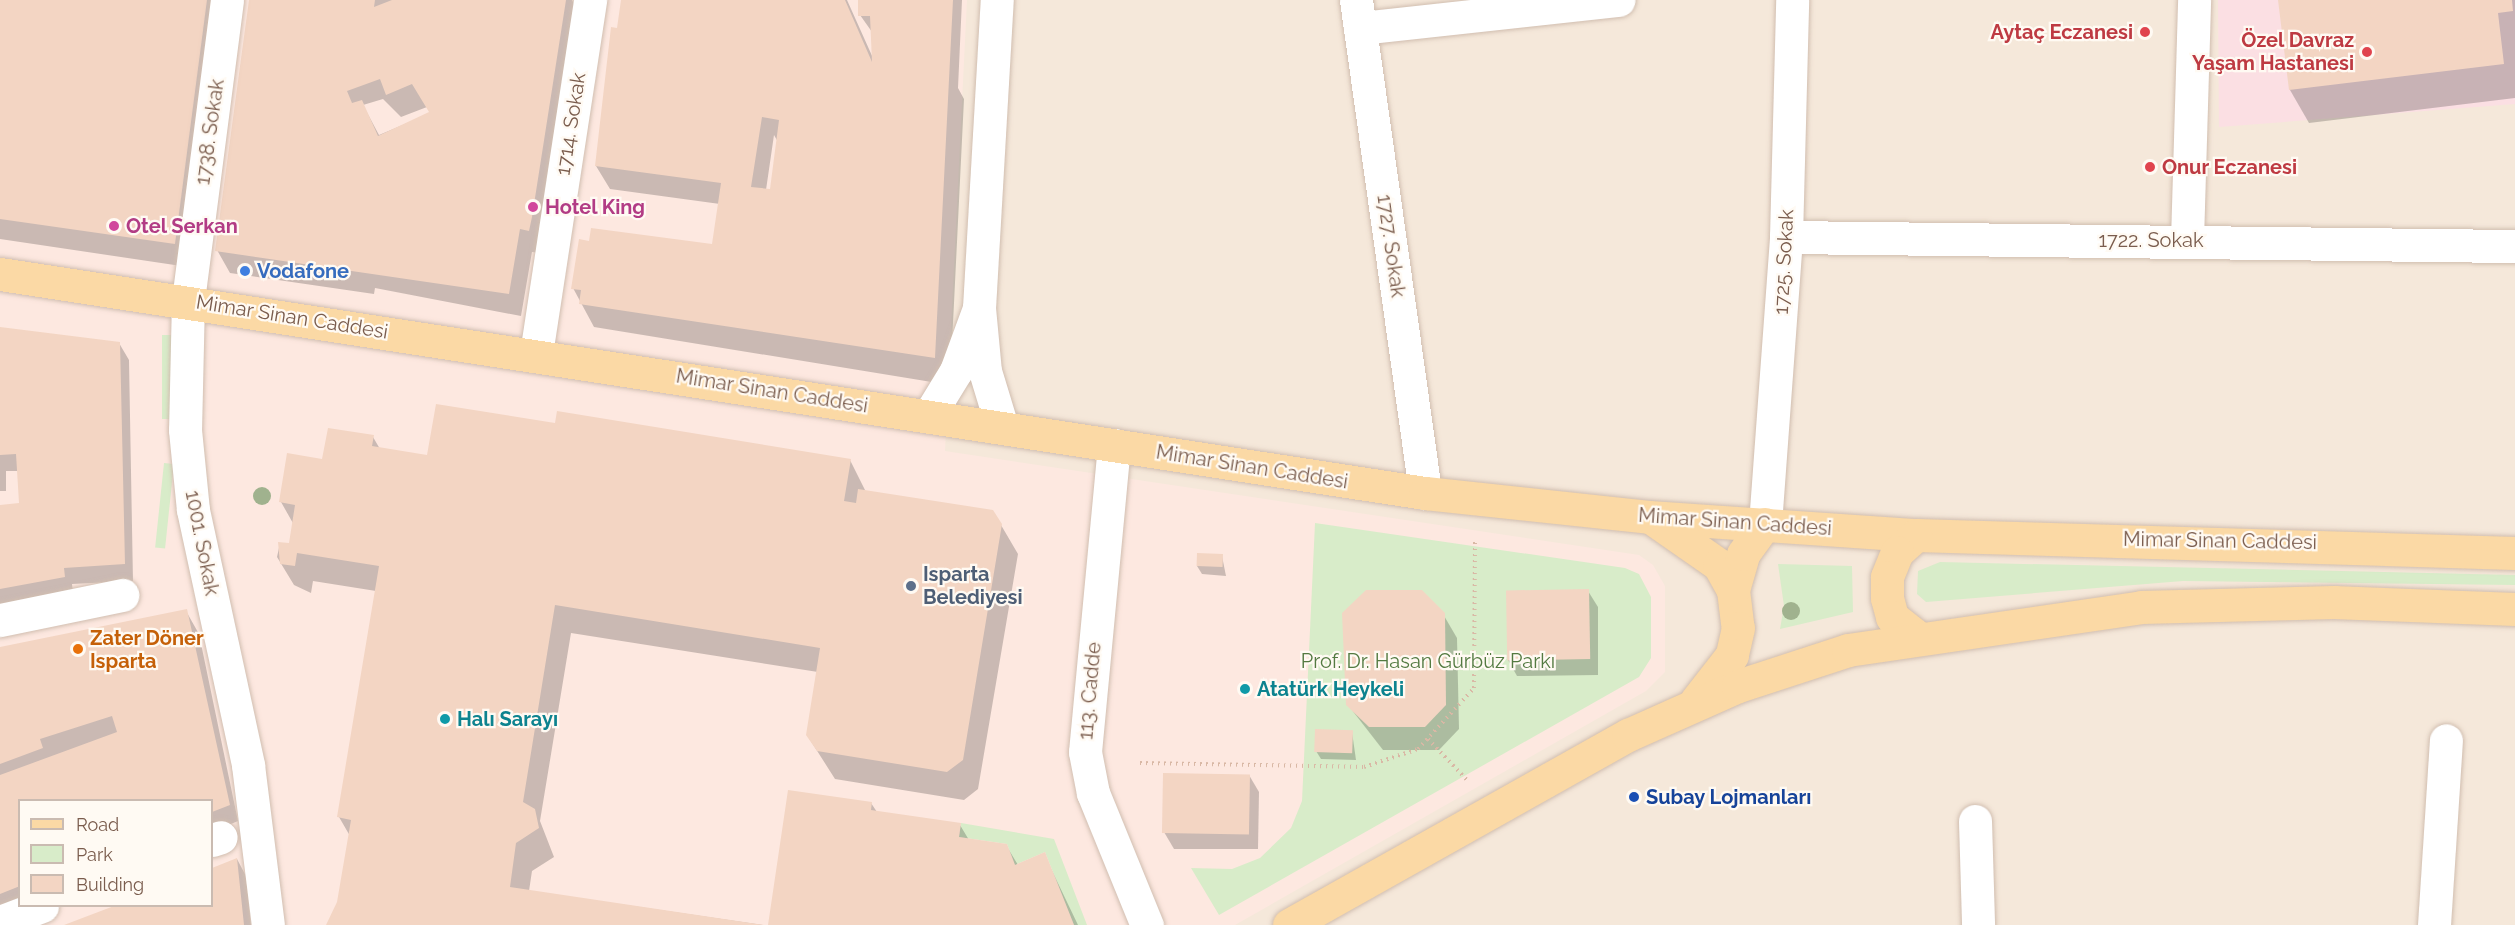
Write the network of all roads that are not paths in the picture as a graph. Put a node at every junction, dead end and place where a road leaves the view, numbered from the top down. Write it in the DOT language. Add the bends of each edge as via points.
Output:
graph roads {
  1 [pos="227,0"];
  2 [pos="590,0"];
  3 [pos="997,0"];
  4 [pos="1618,0"];
  5 [pos="1792,0"];
  6 [pos="2194,0"];
  7 [pos="1358,14"];
  8 [pos="1786,237"];
  9 [pos="2187,240"];
  10 [pos="2515,246"];
  11 [pos="0,274"];
  12 [pos="188,300"];
  13 [pos="979,308"];
  14 [pos="536,354"];
  15 [pos="928,415"];
  16 [pos="1002,427"];
  17 [pos="1114,445"];
  18 [pos="1425,493"];
  19 [pos="1649,517"];
  20 [pos="1765,524"];
  21 [pos="1916,535"];
  22 [pos="2515,547"];
  23 [pos="2480,551"];
  24 [pos="2515,553"];
  25 [pos="1733,590"];
  26 [pos="122,595"];
  27 [pos="2477,609"];
  28 [pos="2515,609"];
  29 [pos="2515,614"];
  30 [pos="0,620"];
  31 [pos="1919,638"];
  32 [pos="1691,706"];
  33 [pos="2446,740"];
  34 [pos="1975,821"];
  35 [pos="39,907"];
  36 [pos="0,922"];
  37 [pos="268,925"];
  38 [pos="1147,925"];
  39 [pos="1289,925"];
  40 [pos="1978,925"];
  41 [pos="2434,925"];
  1 -- 12 [label="street, 1738. Sokak"];
  2 -- 14 [label="street, 1714. Sokak"];
  3 -- 13 [label="street"];
  4 -- 7 [label="street"];
  5 -- 8 [label="street, 1725. Sokak"];
  6 -- 9 [label="street"];
  7 -- 18 [label="street, 1727. Sokak"];
  8 -- 9 [label="street, 1722. Sokak"];
  8 -- 20 [label="street, 1725. Sokak"];
  9 -- 10 [label="street, 1722. Sokak"];
  11 -- 12 [label="main road, Mimar Sinan Caddesi"];
  12 -- 14 [label="main road, Mimar Sinan Caddesi"];
  12 -- 37 [label="street, 1001. Sokak" via="185,430 193,510 246,754"];
  13 -- 15 [label="street" via="956,371"];
  13 -- 16 [label="street" via="985,371"];
  14 -- 15 [label="main road, Mimar Sinan Caddesi"];
  15 -- 16 [label="main road, Mimar Sinan Caddesi"];
  16 -- 17 [label="main road, Mimar Sinan Caddesi"];
  17 -- 18 [label="main road, Mimar Sinan Caddesi"];
  17 -- 38 [label="street, 113. Cadde" via="1085,752 1094,793"];
  18 -- 19 [label="main road, Mimar Sinan Caddesi"];
  19 -- 20 [label="main road, Mimar Sinan Caddesi"];
  19 -- 25 [label="main road" via="1712,559"];
  20 -- 21 [label="main road, Mimar Sinan Caddesi"];
  20 -- 25 [label="main road" via="1743,554"];
  21 -- 23 [label="main road, Mimar Sinan Caddesi"];
  21 -- 31 [label="main road" via="1897,552 1887,577 1887,598 1892,617"];
  22 -- 23 [label="main road"];
  23 -- 24 [label="main road, Mimar Sinan Caddesi"];
  25 -- 32 [label="main road" via="1738,628 1732,655"];
  26 -- 30 [label="street"];
  27 -- 28 [label="main road"];
  27 -- 29 [label="main road"];
  27 -- 31 [label="main road" via="2224,602 2070,615"];
  31 -- 32 [label="main road" via="1798,663"];
  32 -- 39 [label="main road" via="1547,776"];
  33 -- 41 [label="street"];
  34 -- 40 [label="street"];
  35 -- 36 [label="street"];
}
